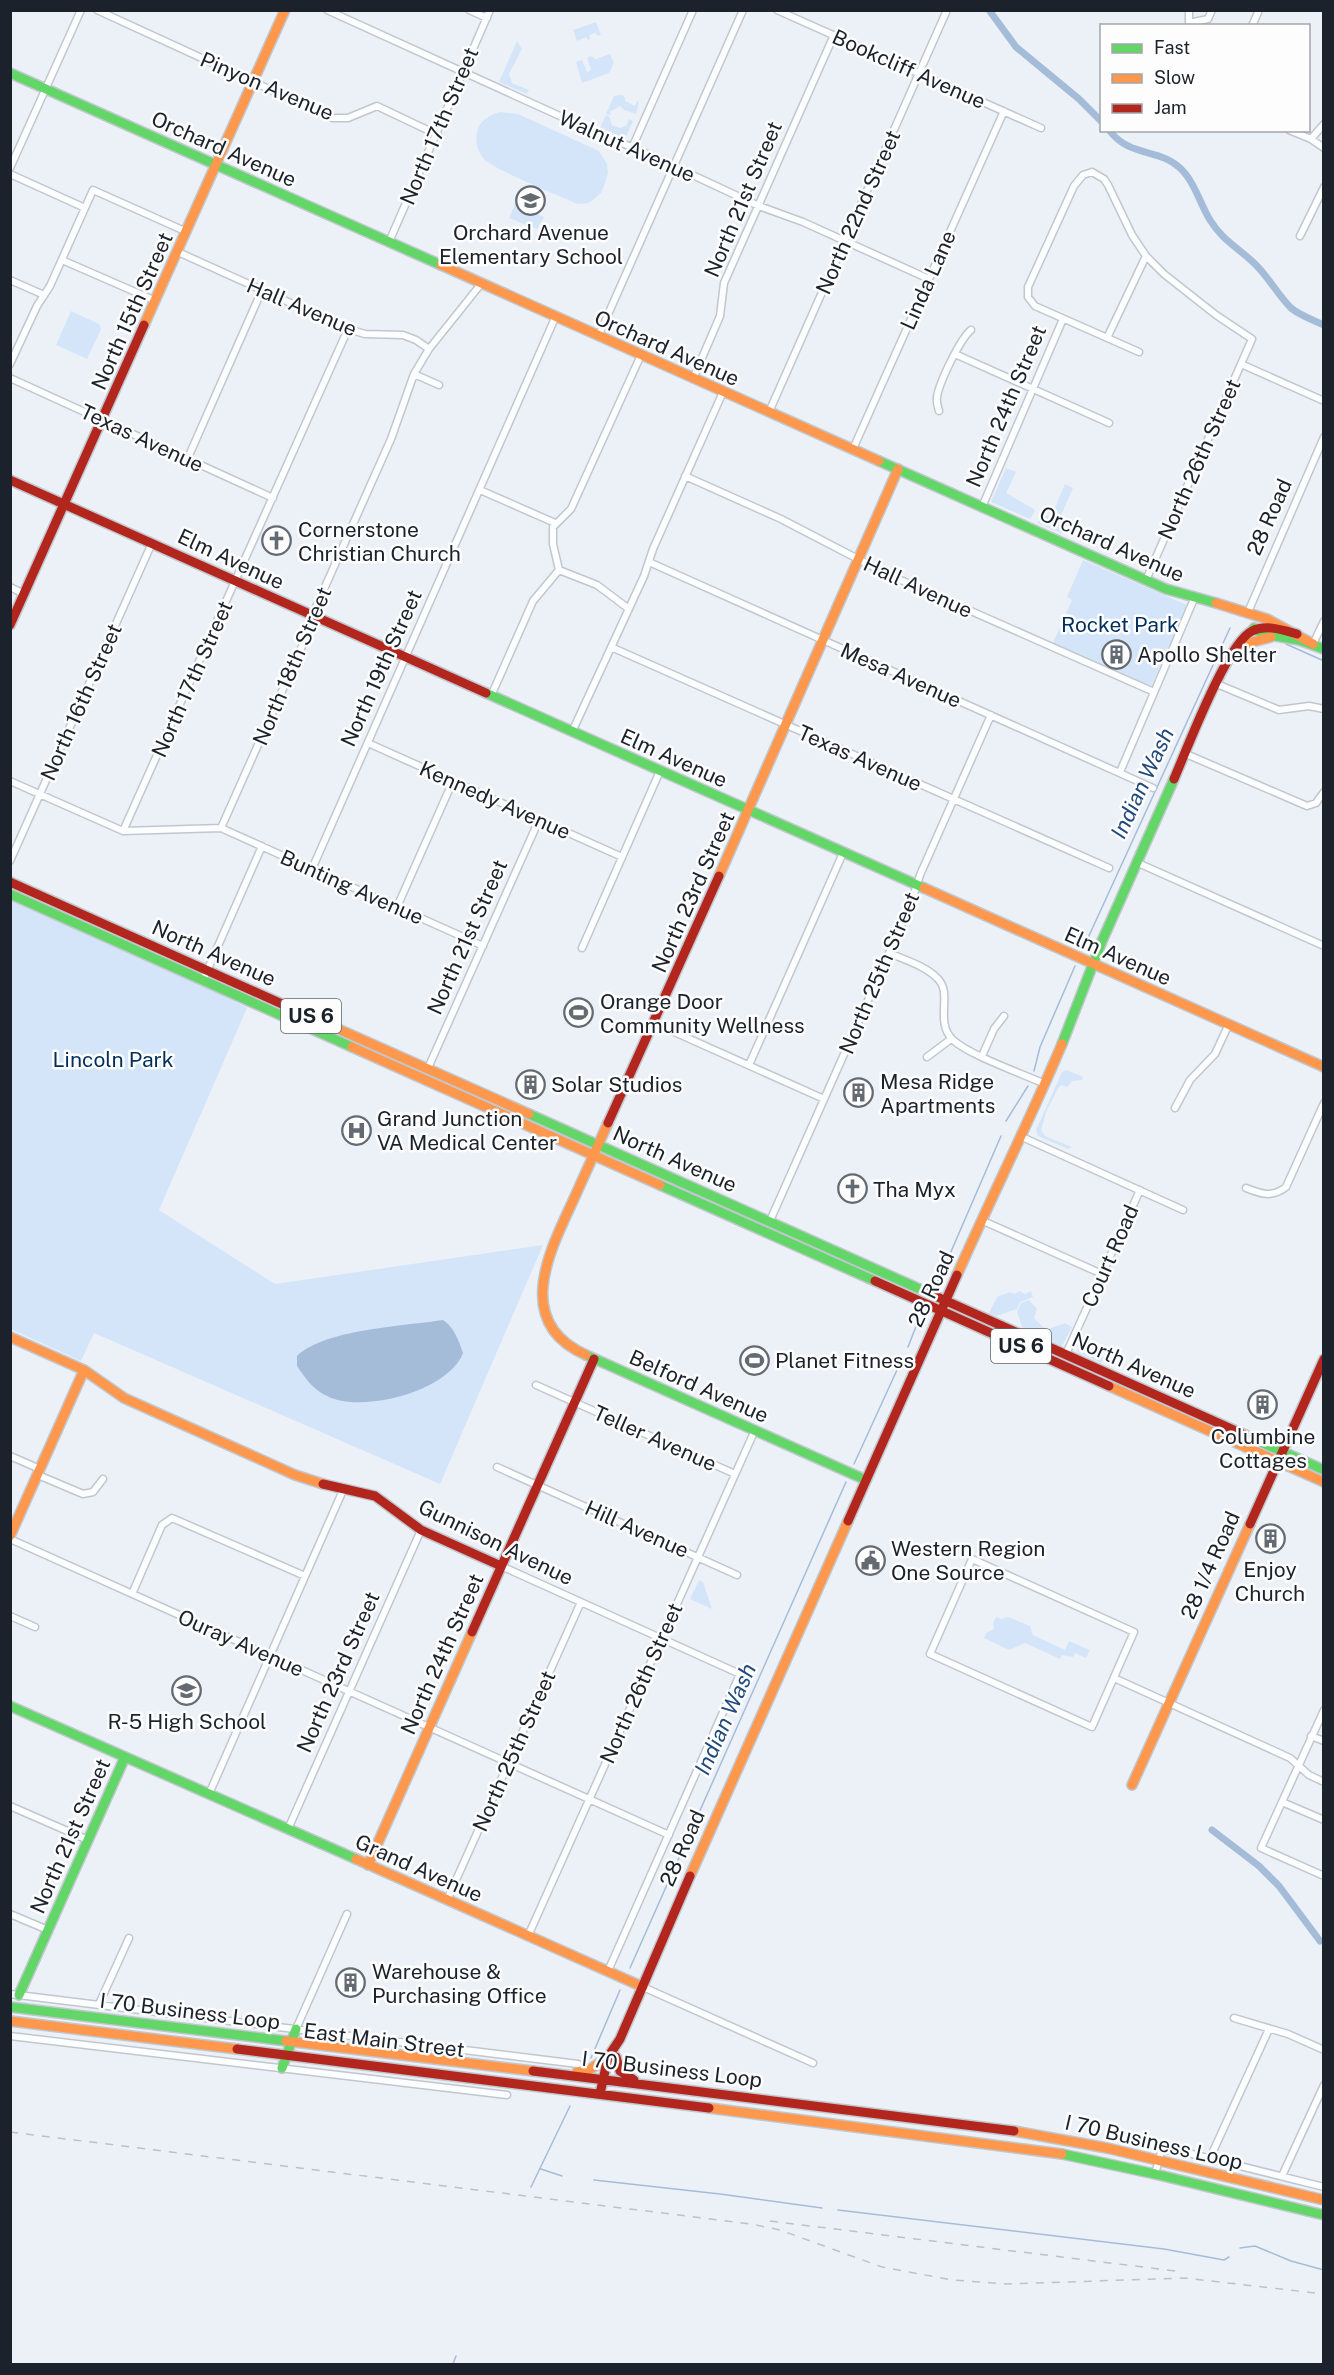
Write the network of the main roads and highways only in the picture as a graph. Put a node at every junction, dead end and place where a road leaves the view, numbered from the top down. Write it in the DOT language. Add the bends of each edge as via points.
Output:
graph roads {
  1 [pos="285,10"];
  2 [pos="10,73"];
  3 [pos="216,165"];
  4 [pos="898,470"];
  5 [pos="10,480"];
  6 [pos="64,505"];
  7 [pos="1248,612"];
  8 [pos="10,625"];
  9 [pos="1254,628"];
  10 [pos="1297,634"];
  11 [pos="1272,637"];
  12 [pos="1313,644"];
  13 [pos="1323,649"];
  14 [pos="1232,654"];
  15 [pos="748,811"];
  16 [pos="10,882"];
  17 [pos="10,894"];
  18 [pos="84,914"];
  19 [pos="79,925"];
  20 [pos="1093,965"];
  21 [pos="227,991"];
  22 [pos="264,995"];
  23 [pos="268,1009"];
  24 [pos="322,1021"];
  25 [pos="358,1037"];
  26 [pos="354,1047"];
  27 [pos="390,1064"];
  28 [pos="1323,1067"];
  29 [pos="428,1068"];
  30 [pos="423,1078"];
  31 [pos="472,1088"];
  32 [pos="599,1145"];
  33 [pos="594,1155"];
  34 [pos="802,1248"];
  35 [pos="853,1258"];
  36 [pos="852,1270"];
  37 [pos="902,1280"];
  38 [pos="542,1298"];
  39 [pos="945,1300"];
  40 [pos="941,1310"];
  41 [pos="10,1337"];
  42 [pos="1011,1341"];
  43 [pos="1066,1354"];
  44 [pos="594,1359"];
  45 [pos="1323,1359"];
  46 [pos="1067,1366"];
  47 [pos="84,1370"];
  48 [pos="1119,1378"];
  49 [pos="1158,1395"];
  50 [pos="1156,1406"];
  51 [pos="1282,1451"];
  52 [pos="1278,1461"];
  53 [pos="1323,1470"];
  54 [pos="866,1480"];
  55 [pos="1321,1480"];
  56 [pos="10,1538"];
  57 [pos="501,1566"];
  58 [pos="10,1706"];
  59 [pos="125,1756"];
  60 [pos="1132,1785"];
  61 [pos="368,1864"];
  62 [pos="643,1987"];
  63 [pos="15,1994"];
  64 [pos="10,2007"];
  65 [pos="10,2021"];
  66 [pos="296,2029"];
  67 [pos="291,2041"];
  68 [pos="480,2052"];
  69 [pos="286,2055"];
  70 [pos="612,2057"];
  71 [pos="479,2065"];
  72 [pos="282,2068"];
  73 [pos="545,2073"];
  74 [pos="477,2079"];
  75 [pos="603,2079"];
  76 [pos="649,2084"];
  77 [pos="600,2094"];
  78 [pos="825,2107"];
  79 [pos="826,2122"];
  80 [pos="1057,2138"];
  81 [pos="1053,2152"];
  82 [pos="1323,2200"];
  83 [pos="1323,2215"];
  1 -- 3 [label="main road, North 15th Street"];
  2 -- 3 [label="main road, Orchard Avenue"];
  3 -- 4 [label="main road, Orchard Avenue"];
  3 -- 6 [label="main road, North 15th Street"];
  4 -- 7 [label="main road, Orchard Avenue" via="1146,580 1194,599"];
  4 -- 15 [label="main road, North 23rd Street"];
  5 -- 6 [label="main road, Elm Avenue"];
  6 -- 8 [label="main road, North 15th Street"];
  6 -- 15 [label="main road, Elm Avenue"];
  7 -- 9 [label="main road"];
  7 -- 10 [label="main road, Orchard Avenue"];
  9 -- 10 [label="main road" via="1272,627"];
  9 -- 11 [label="main road, Orchard Avenue"];
  9 -- 14 [label="main road, 28 Road" via="1242,636"];
  10 -- 12 [label="main road, Orchard Avenue"];
  11 -- 12 [label="main road, Orchard Avenue"];
  11 -- 14 [label="main road" via="1252,642"];
  12 -- 13 [label="main road, Orchard Avenue"];
  14 -- 20 [label="main road, 28 Road"];
  15 -- 20 [label="main road, Elm Avenue"];
  15 -- 32 [label="main road, North 23rd Street"];
  16 -- 18 [label="main road, North Avenue / US 6"];
  17 -- 19 [label="main road, North Avenue / US 6"];
  18 -- 19 [label="main road"];
  18 -- 22 [label="main road, North Avenue / US 6"];
  19 -- 21 [label="main road, North Avenue / US 6"];
  20 -- 28 [label="main road, Elm Avenue"];
  20 -- 39 [label="main road, 28 Road" via="1022,1137"];
  21 -- 22 [label="main road" via="256,998"];
  21 -- 23 [label="main road, North Avenue / US 6"];
  22 -- 24 [label="main road, North Avenue / US 6"];
  23 -- 24 [label="main road" via="279,1007"];
  23 -- 26 [label="main road, North Avenue / US 6"];
  24 -- 25 [label="main road, North Avenue / US 6"];
  25 -- 26 [label="main road"];
  25 -- 29 [label="main road, North Avenue / US 6"];
  26 -- 27 [label="main road, North Avenue / US 6"];
  27 -- 29 [label="main road" via="397,1061 419,1071"];
  27 -- 30 [label="main road, North Avenue / US 6"];
  29 -- 31 [label="main road, North Avenue / US 6"];
  30 -- 31 [label="main road" via="436,1077"];
  30 -- 33 [label="main road, North Avenue / US 6"];
  31 -- 32 [label="main road, North Avenue / US 6"];
  32 -- 33 [label="main road, North 23rd Street"];
  32 -- 35 [label="main road, North Avenue / US 6"];
  33 -- 34 [label="main road, North Avenue / US 6"];
  33 -- 38 [label="main road, North 23rd Street" via="547,1260"];
  34 -- 35 [label="main road" via="820,1249 843,1260"];
  34 -- 36 [label="main road, North Avenue / US 6"];
  35 -- 37 [label="main road, North Avenue / US 6"];
  36 -- 37 [label="main road" via="865,1268 889,1280"];
  36 -- 40 [label="main road, North Avenue / US 6"];
  37 -- 39 [label="main road, North Avenue / US 6"];
  38 -- 44 [label="main road, Belford Avenue" via="558,1333 568,1344"];
  39 -- 40 [label="main road, 28 Road"];
  39 -- 43 [label="main road, North Avenue / US 6"];
  40 -- 42 [label="main road, North Avenue / US 6"];
  40 -- 54 [label="main road, 28 Road"];
  41 -- 47 [label="main road, Gunnison Avenue"];
  42 -- 43 [label="main road" via="1034,1345 1055,1355"];
  42 -- 46 [label="main road, North Avenue / US 6"];
  43 -- 48 [label="main road, North Avenue / US 6"];
  44 -- 54 [label="main road, Belford Avenue"];
  44 -- 57 [label="main road, North 24th Street"];
  45 -- 51 [label="main road, 28 1/4 Road"];
  46 -- 48 [label="main road" via="1077,1364"];
  46 -- 50 [label="main road, North Avenue / US 6"];
  47 -- 56 [label="main road"];
  47 -- 57 [label="main road, Gunnison Avenue" via="124,1398 295,1475 375,1496 421,1530"];
  48 -- 49 [label="main road, North Avenue / US 6"];
  49 -- 50 [label="main road"];
  49 -- 51 [label="main road, North Avenue / US 6"];
  50 -- 52 [label="main road, North Avenue / US 6"];
  51 -- 52 [label="main road, 28 1/4 Road"];
  51 -- 53 [label="main road, North Avenue / US 6"];
  52 -- 55 [label="main road, North Avenue / US 6"];
  52 -- 60 [label="main road, 28 1/4 Road"];
  54 -- 62 [label="main road, 28 Road"];
  57 -- 61 [label="main road, North 24th Street"];
  58 -- 59 [label="main road, Grand Avenue"];
  59 -- 61 [label="main road, Grand Avenue"];
  59 -- 63 [label="main road, North 21st Street" via="48,1930"];
  61 -- 62 [label="main road, Grand Avenue"];
  62 -- 70 [label="main road, 28 Road"];
  64 -- 67 [label="main road, I 70 Business Loop"];
  65 -- 69 [label="main road, I 70 Business Loop"];
  66 -- 67 [label="main road"];
  67 -- 69 [label="main road"];
  67 -- 71 [label="main road, I 70 Business Loop"];
  68 -- 71 [label="main road"];
  69 -- 72 [label="main road"];
  69 -- 74 [label="main road, I 70 Business Loop"];
  70 -- 73 [label="main road" via="583,2072"];
  70 -- 75 [label="main road, 28 Road"];
  70 -- 76 [label="main road" via="621,2073"];
  71 -- 73 [label="main road, I 70 Business Loop"];
  71 -- 74 [label="main road"];
  73 -- 75 [label="main road, I 70 Business Loop"];
  74 -- 77 [label="main road, I 70 Business Loop"];
  75 -- 76 [label="main road, I 70 Business Loop"];
  75 -- 77 [label="main road, 28 Road"];
  76 -- 78 [label="main road, I 70 Business Loop"];
  77 -- 79 [label="main road, I 70 Business Loop"];
  78 -- 79 [label="main road"];
  78 -- 80 [label="main road, I 70 Business Loop"];
  79 -- 81 [label="main road, I 70 Business Loop"];
  80 -- 81 [label="main road"];
  80 -- 82 [label="main road, I 70 Business Loop"];
  81 -- 83 [label="main road, I 70 Business Loop"];
}
